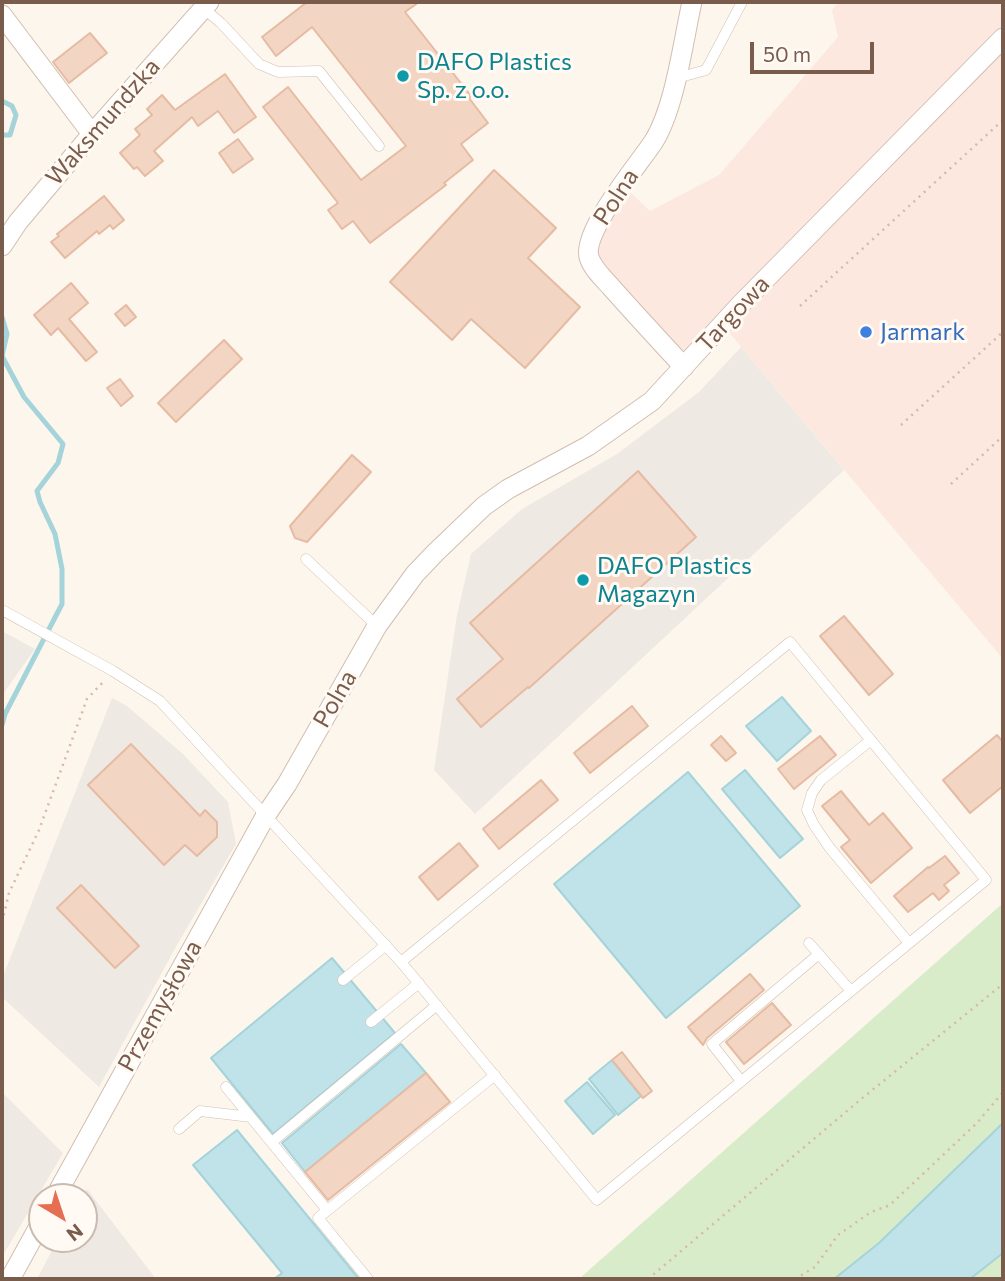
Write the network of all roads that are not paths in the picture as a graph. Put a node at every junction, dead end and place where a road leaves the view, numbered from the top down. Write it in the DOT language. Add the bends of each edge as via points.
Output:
graph roads {
  1 [pos="692,2"];
  2 [pos="742,2"];
  3 [pos="206,5"];
  4 [pos="2,15"];
  5 [pos="1003,38"];
  6 [pos="676,79"];
  7 [pos="92,134"];
  8 [pos="379,146"];
  9 [pos="2,246"];
  10 [pos="684,366"];
  11 [pos="435,552"];
  12 [pos="306,559"];
  13 [pos="2,610"];
  14 [pos="377,626"];
  15 [pos="871,740"];
  16 [pos="266,815"];
  17 [pos="808,943"];
  18 [pos="909,943"];
  19 [pos="386,945"];
  20 [pos="818,954"];
  21 [pos="401,962"];
  22 [pos="343,980"];
  23 [pos="419,983"];
  24 [pos="851,991"];
  25 [pos="437,1005"];
  26 [pos="371,1022"];
  27 [pos="495,1075"];
  28 [pos="741,1081"];
  29 [pos="226,1087"];
  30 [pos="251,1117"];
  31 [pos="179,1129"];
  32 [pos="272,1142"];
  33 [pos="63,1183"];
  34 [pos="327,1210"];
  35 [pos="28,1246"];
  36 [pos="10,1279"];
  37 [pos="368,1279"];
  1 -- 6 [label="street, Polna"];
  2 -- 6 [label="lane" via="706,70"];
  3 -- 7 [label="street, Waksmundzka"];
  3 -- 8 [label="lane" via="258,64 278,72 318,71"];
  4 -- 7 [label="street"];
  5 -- 10 [label="street, Targowa"];
  6 -- 10 [label="street, Polna" via="662,125 597,225 590,238 589,257"];
  7 -- 9 [label="street, Waksmundzka"];
  10 -- 11 [label="street, Targowa" via="652,401 588,446 508,489"];
  11 -- 14 [label="street, Polna"];
  12 -- 14 [label="lane"];
  13 -- 16 [label="lane" via="160,701"];
  14 -- 16 [label="street, Polna"];
  15 -- 18 [label="lane" via="821,780 811,793 807,810 829,847"];
  15 -- 18 [label="lane" via="986,880"];
  15 -- 21 [label="lane" via="790,642"];
  16 -- 19 [label="lane"];
  16 -- 33 [label="street, Przemysłowa"];
  17 -- 20 [label="lane"];
  18 -- 24 [label="lane"];
  19 -- 21 [label="lane"];
  19 -- 22 [label="lane"];
  20 -- 24 [label="lane"];
  20 -- 28 [label="lane" via="712,1044"];
  21 -- 23 [label="lane"];
  23 -- 25 [label="lane"];
  23 -- 26 [label="lane"];
  24 -- 28 [label="lane"];
  25 -- 27 [label="lane"];
  25 -- 32 [label="lane"];
  27 -- 28 [label="lane" via="597,1200"];
  27 -- 34 [label="lane"];
  29 -- 30 [label="lane"];
  30 -- 31 [label="lane" via="200,1111"];
  30 -- 32 [label="lane"];
  32 -- 34 [label="lane"];
  34 -- 37 [label="lane" via="317,1218"];
  35 -- 36 [label="street"];
}
